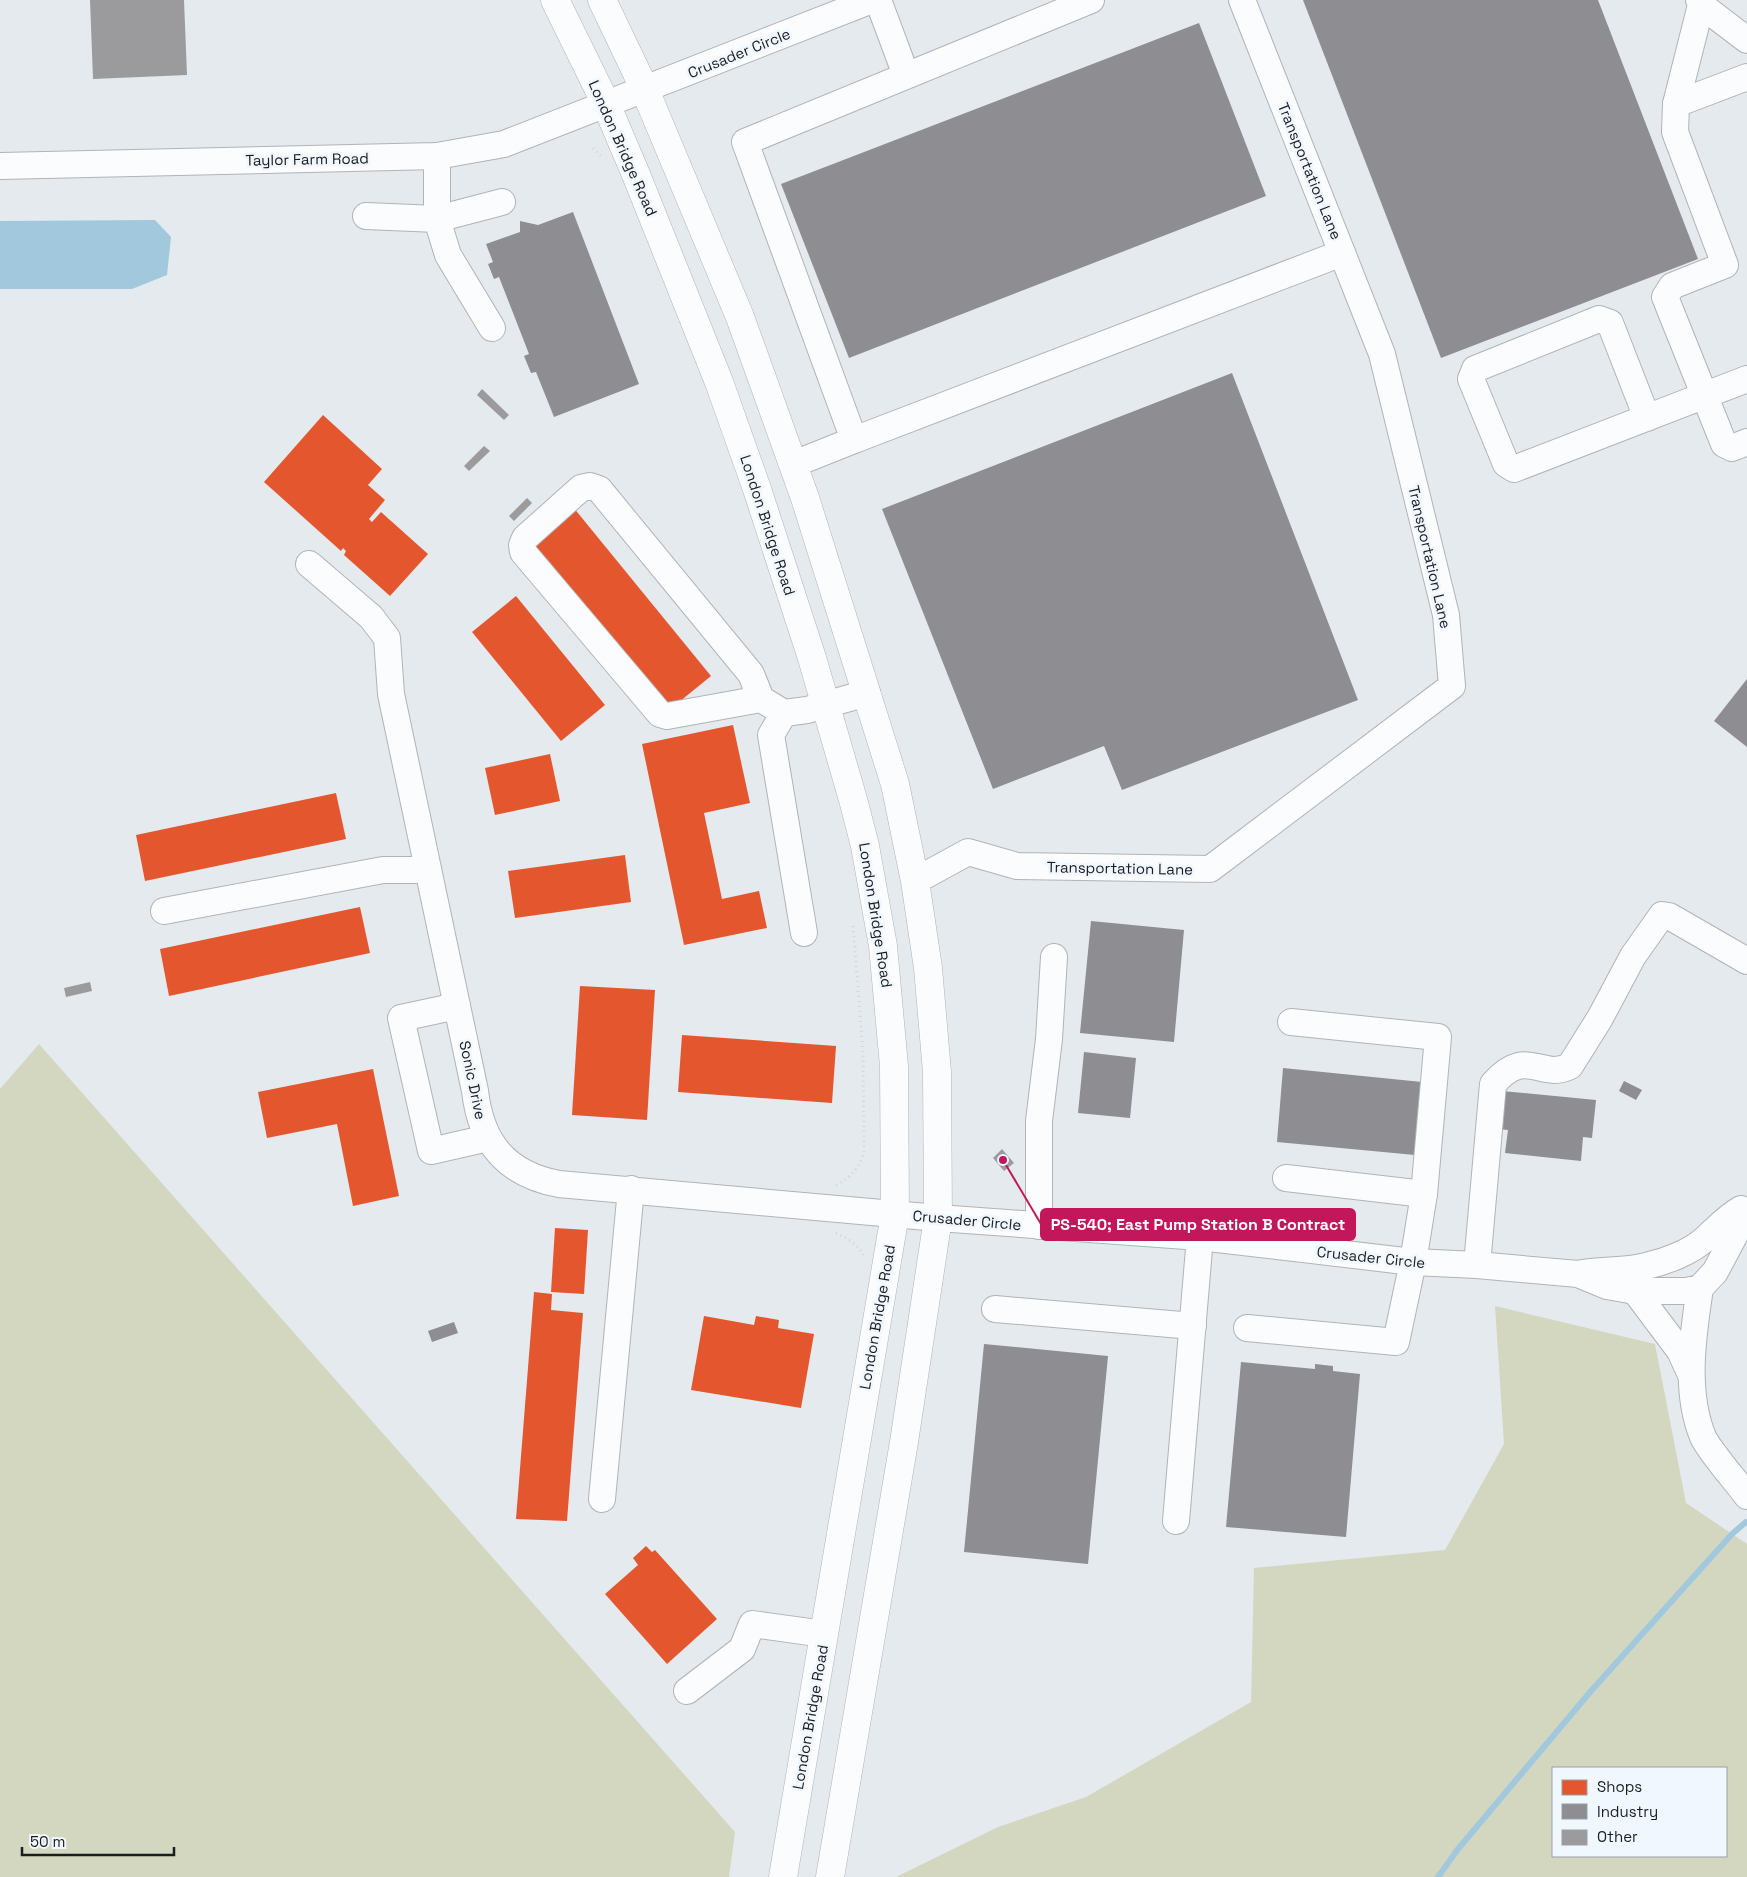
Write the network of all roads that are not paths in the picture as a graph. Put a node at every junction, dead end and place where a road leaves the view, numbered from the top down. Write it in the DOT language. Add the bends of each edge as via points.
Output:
graph roads {
  1 [pos="555,0"];
  2 [pos="602,0"];
  3 [pos="872,0"];
  4 [pos="878,0"];
  5 [pos="1091,0"];
  6 [pos="1242,0"];
  7 [pos="1700,3"];
  8 [pos="1747,40"];
  9 [pos="906,75"];
  10 [pos="1747,77"];
  11 [pos="644,90"];
  12 [pos="606,104"];
  13 [pos="1676,104"];
  14 [pos="437,156"];
  15 [pos="0,166"];
  16 [pos="502,202"];
  17 [pos="366,216"];
  18 [pos="437,219"];
  19 [pos="1342,253"];
  20 [pos="492,328"];
  21 [pos="1747,379"];
  22 [pos="1704,396"];
  23 [pos="1647,418"];
  24 [pos="854,440"];
  25 [pos="1747,442"];
  26 [pos="794,464"];
  27 [pos="309,564"];
  28 [pos="867,693"];
  29 [pos="761,699"];
  30 [pos="826,705"];
  31 [pos="784,714"];
  32 [pos="428,870"];
  33 [pos="916,881"];
  34 [pos="164,911"];
  35 [pos="804,932"];
  36 [pos="1054,957"];
  37 [pos="1747,961"];
  38 [pos="457,1006"];
  39 [pos="1291,1022"];
  40 [pos="488,1138"];
  41 [pos="1286,1178"];
  42 [pos="631,1189"];
  43 [pos="1424,1194"];
  44 [pos="1744,1204"];
  45 [pos="895,1214"];
  46 [pos="938,1218"];
  47 [pos="1039,1226"];
  48 [pos="1200,1237"];
  49 [pos="1413,1262"];
  50 [pos="1477,1265"];
  51 [pos="1578,1274"];
  52 [pos="1700,1288"];
  53 [pos="1635,1291"];
  54 [pos="995,1309"];
  55 [pos="1193,1326"];
  56 [pos="1247,1328"];
  57 [pos="1692,1376"];
  58 [pos="1747,1496"];
  59 [pos="602,1500"];
  60 [pos="1176,1522"];
  61 [pos="824,1634"];
  62 [pos="687,1691"];
  63 [pos="783,1877"];
  64 [pos="830,1877"];
  1 -- 12 [label="main road, London Bridge Road"];
  2 -- 11 [label="main road"];
  3 -- 11 [label="street, Crusader Circle"];
  4 -- 9 [label="street"];
  5 -- 9 [label="street"];
  6 -- 19 [label="street, Transportation Lane"];
  7 -- 8 [label="street"];
  7 -- 13 [label="street"];
  9 -- 24 [label="street" via="744,142"];
  10 -- 13 [label="street"];
  11 -- 12 [label="street, Crusader Circle"];
  11 -- 26 [label="main road" via="740,317"];
  12 -- 14 [label="street, Taylor Farm Road" via="504,144"];
  12 -- 30 [label="main road, London Bridge Road" via="719,382"];
  13 -- 22 [label="street" via="1675,132 1725,266 1672,286 1665,297"];
  14 -- 15 [label="street, Taylor Farm Road"];
  14 -- 18 [label="street"];
  16 -- 18 [label="street"];
  17 -- 18 [label="street"];
  18 -- 20 [label="street" via="448,255"];
  19 -- 24 [label="street"];
  19 -- 33 [label="street, Transportation Lane" via="1382,354 1446,615 1452,686 1210,869 1017,866 968,852"];
  21 -- 22 [label="street"];
  22 -- 23 [label="street"];
  22 -- 25 [label="street" via="1724,444 1732,448"];
  23 -- 23 [label="street" via="1514,469 1506,464 1471,379 1475,369 1599,319 1610,323"];
  24 -- 26 [label="street"];
  26 -- 28 [label="main road"];
  27 -- 32 [label="street, Sonic Drive" via="371,617 387,638 391,694"];
  28 -- 30 [label="street"];
  28 -- 33 [label="main road" via="895,784"];
  29 -- 29 [label="street" via="666,716 660,714 523,552 525,538 581,488 599,489 751,674"];
  29 -- 31 [label="street"];
  30 -- 31 [label="street"];
  30 -- 45 [label="main road, London Bridge Road" via="865,846 883,946 894,1066"];
  31 -- 35 [label="street" via="771,735"];
  32 -- 34 [label="street" via="383,870"];
  32 -- 38 [label="street, Sonic Drive"];
  33 -- 46 [label="main road" via="934,1034"];
  36 -- 47 [label="street" via="1039,1121"];
  37 -- 50 [label="street" via="1662,914 1633,956 1570,1066 1563,1070 1528,1065 1512,1067 1492,1084"];
  38 -- 40 [label="street, Sonic Drive" via="477,1111"];
  38 -- 40 [label="street" via="401,1018 431,1151"];
  39 -- 43 [label="street" via="1438,1037"];
  40 -- 42 [label="street, Sonic Drive" via="506,1161 542,1181"];
  41 -- 43 [label="street"];
  42 -- 45 [label="street, Sonic Drive"];
  42 -- 59 [label="street"];
  43 -- 49 [label="street"];
  44 -- 51 [label="street, Crusader Circle" via="1704,1240 1676,1256 1646,1266 1598,1269"];
  44 -- 52 [label="street, Crusader Circle" via="1740,1225 1714,1272"];
  45 -- 46 [label="street, Crusader Circle"];
  45 -- 61 [label="main road, London Bridge Road"];
  46 -- 47 [label="street, Crusader Circle"];
  46 -- 64 [label="main road" via="904,1442"];
  47 -- 48 [label="street, Crusader Circle"];
  48 -- 49 [label="street, Crusader Circle"];
  48 -- 55 [label="street"];
  49 -- 50 [label="street, Crusader Circle"];
  49 -- 56 [label="street" via="1396,1342"];
  50 -- 51 [label="street, Crusader Circle"];
  51 -- 53 [label="street, Crusader Circle" via="1608,1286"];
  52 -- 53 [label="street, Crusader Circle"];
  52 -- 57 [label="street"];
  53 -- 57 [label="street" via="1680,1351"];
  54 -- 55 [label="street"];
  55 -- 60 [label="street"];
  57 -- 58 [label="street" via="1703,1438"];
  61 -- 62 [label="street" via="752,1624 742,1649"];
  61 -- 63 [label="main road, London Bridge Road"];
}
